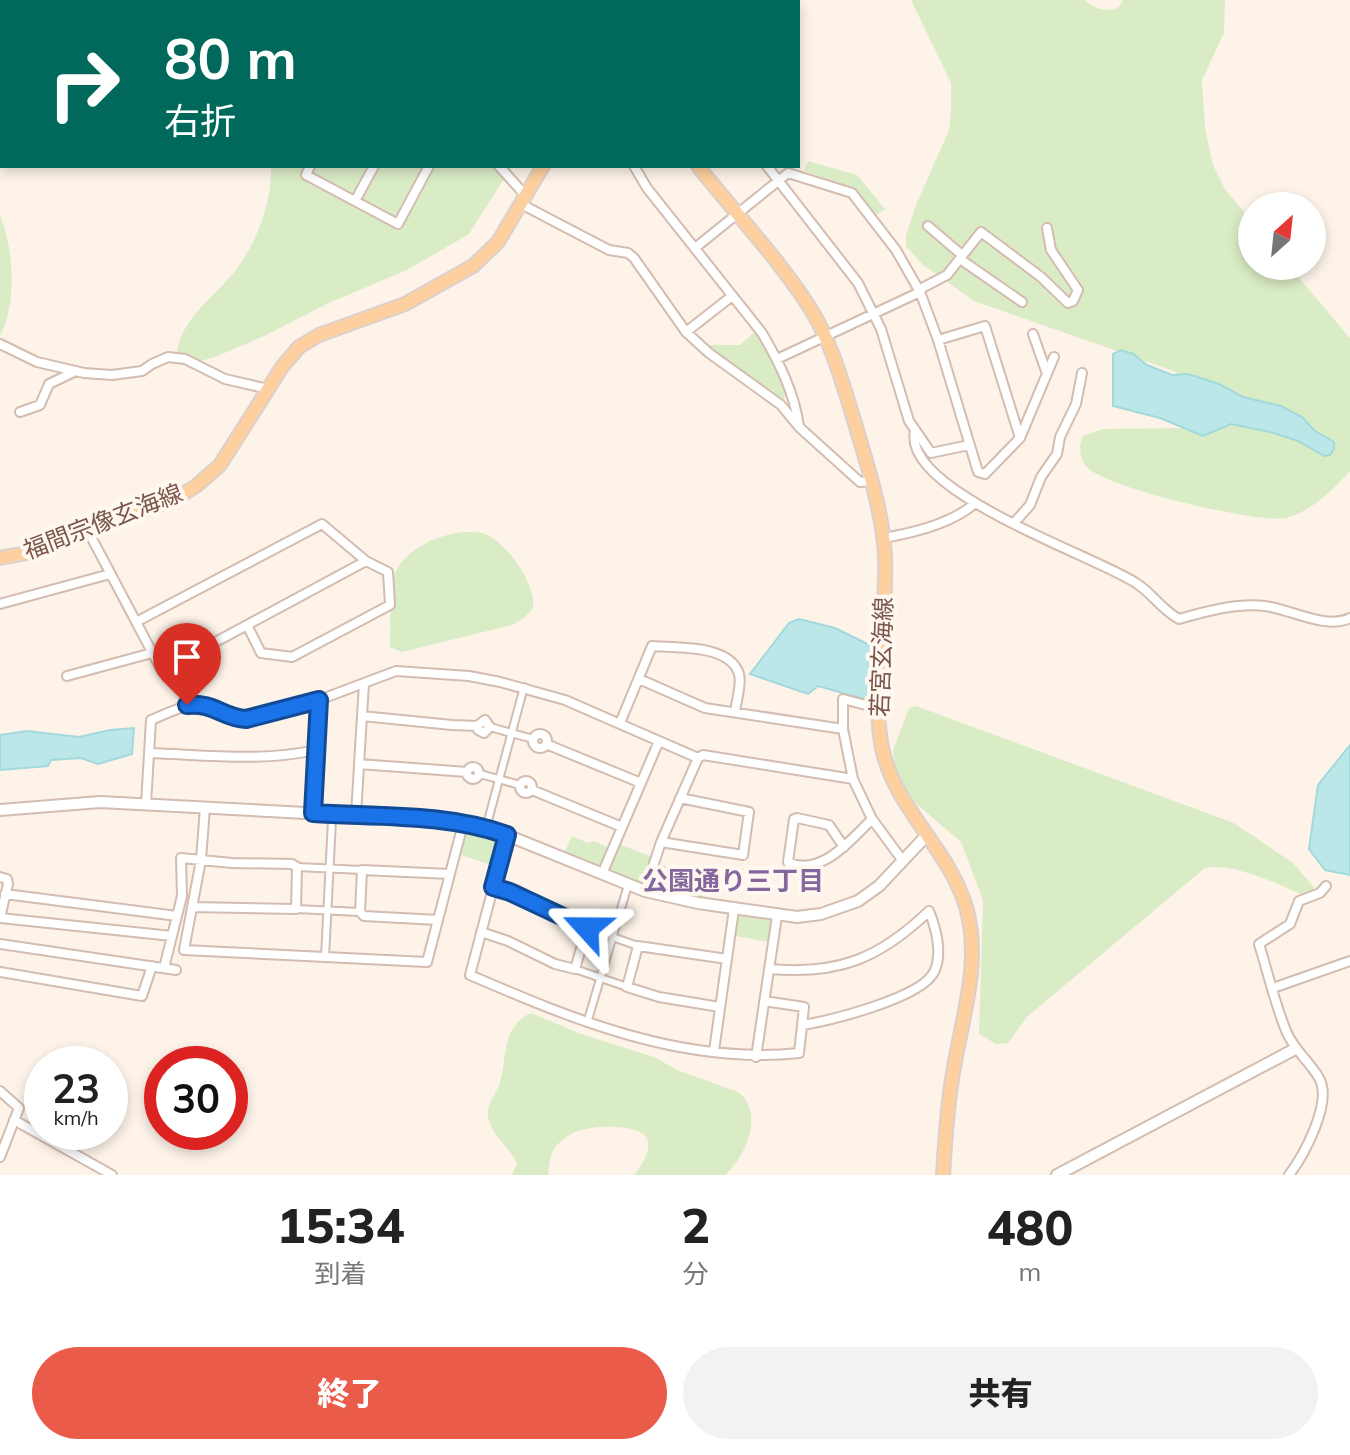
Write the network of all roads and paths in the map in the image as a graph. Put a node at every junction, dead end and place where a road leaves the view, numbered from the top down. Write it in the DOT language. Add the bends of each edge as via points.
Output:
graph roads {
  1 [pos="309,168"];
  2 [pos="373,168"];
  3 [pos="428,168"];
  4 [pos="500,168"];
  5 [pos="542,168"];
  6 [pos="635,168"];
  7 [pos="700,168"];
  8 [pos="769,168"];
  9 [pos="778,180"];
  10 [pos="524,200"];
  11 [pos="355,201"];
  12 [pos="737,215"];
  13 [pos="928,226"];
  14 [pos="1047,228"];
  15 [pos="695,248"];
  16 [pos="961,257"];
  17 [pos="920,292"];
  18 [pos="732,296"];
  19 [pos="1022,302"];
  20 [pos="874,313"];
  21 [pos="686,332"];
  22 [pos="1033,334"];
  23 [pos="825,336"];
  24 [pos="938,340"];
  25 [pos="0,344"];
  26 [pos="1054,357"];
  27 [pos="777,359"];
  28 [pos="76,371"];
  29 [pos="1082,373"];
  30 [pos="1047,375"];
  31 [pos="268,389"];
  32 [pos="20,412"];
  33 [pos="799,427"];
  34 [pos="915,431"];
  35 [pos="1020,438"];
  36 [pos="969,445"];
  37 [pos="872,481"];
  38 [pos="974,504"];
  39 [pos="1014,523"];
  40 [pos="88,531"];
  41 [pos="883,538"];
  42 [pos="0,558"];
  43 [pos="366,561"];
  44 [pos="110,574"];
  45 [pos="0,604"];
  46 [pos="1350,618"];
  47 [pos="136,622"];
  48 [pos="247,625"];
  49 [pos="152,653"];
  50 [pos="67,676"];
  51 [pos="639,679"];
  52 [pos="364,683"];
  53 [pos="524,687"];
  54 [pos="319,700"];
  55 [pos="877,708"];
  56 [pos="735,712"];
  57 [pos="362,716"];
  58 [pos="620,723"];
  59 [pos="490,727"];
  60 [pos="843,729"];
  61 [pos="511,732"];
  62 [pos="533,739"];
  63 [pos="659,741"];
  64 [pos="316,750"];
  65 [pos="150,753"];
  66 [pos="698,758"];
  67 [pos="359,764"];
  68 [pos="480,774"];
  69 [pos="499,779"];
  70 [pos="853,779"];
  71 [pos="641,783"];
  72 [pos="520,785"];
  73 [pos="680,798"];
  74 [pos="146,804"];
  75 [pos="205,807"];
  76 [pos="0,810"];
  77 [pos="313,813"];
  78 [pos="356,815"];
  79 [pos="872,819"];
  80 [pos="332,820"];
  81 [pos="463,824"];
  82 [pos="622,827"];
  83 [pos="486,828"];
  84 [pos="507,835"];
  85 [pos="927,835"];
  86 [pos="661,842"];
  87 [pos="844,847"];
  88 [pos="201,860"];
  89 [pos="903,861"];
  90 [pos="297,867"];
  91 [pos="330,869"];
  92 [pos="362,870"];
  93 [pos="450,874"];
  94 [pos="602,874"];
  95 [pos="0,877"];
  96 [pos="628,885"];
  97 [pos="1326,886"];
  98 [pos="493,887"];
  99 [pos="645,891"];
  100 [pos="5,894"];
  101 [pos="192,907"];
  102 [pos="296,909"];
  103 [pos="734,909"];
  104 [pos="328,911"];
  105 [pos="360,912"];
  106 [pos="177,916"];
  107 [pos="777,916"];
  108 [pos="0,918"];
  109 [pos="438,920"];
  110 [pos="587,928"];
  111 [pos="481,932"];
  112 [pos="172,936"];
  113 [pos="613,938"];
  114 [pos="0,944"];
  115 [pos="638,946"];
  116 [pos="325,957"];
  117 [pos="727,959"];
  118 [pos="1350,961"];
  119 [pos="152,966"];
  120 [pos="164,968"];
  121 [pos="575,969"];
  122 [pos="769,969"];
  123 [pos="176,970"];
  124 [pos="0,972"];
  125 [pos="601,978"];
  126 [pos="627,987"];
  127 [pos="1273,988"];
  128 [pos="764,1001"];
  129 [pos="720,1007"];
  130 [pos="587,1023"];
  131 [pos="803,1025"];
  132 [pos="1295,1049"];
  133 [pos="714,1051"];
  134 [pos="756,1057"];
  135 [pos="0,1091"];
  136 [pos="14,1120"];
  137 [pos="0,1157"];
  138 [pos="112,1175"];
  139 [pos="943,1175"];
  140 [pos="1057,1175"];
  141 [pos="1289,1175"];
  1 -- 11 [label="street" via="306,175"];
  2 -- 11 [label="street"];
  3 -- 11 [label="street" via="398,224"];
  4 -- 10 [label="street"];
  5 -- 10 [label="main road, 福間宗像玄海線"];
  6 -- 15 [label="street"];
  7 -- 12 [label="main road, 若宮玄海線"];
  8 -- 9 [label="street"];
  9 -- 12 [label="street"];
  9 -- 17 [label="street" via="796,174 852,193"];
  9 -- 20 [label="street" via="845,264"];
  10 -- 21 [label="street" via="609,250 628,253"];
  10 -- 31 [label="main road, 福間宗像玄海線" via="498,242 473,266 405,304 308,340"];
  12 -- 15 [label="street"];
  12 -- 23 [label="main road, 若宮玄海線" via="792,283"];
  13 -- 16 [label="street"];
  14 -- 16 [label="street" via="1051,250 1078,290 1068,303 981,232"];
  15 -- 18 [label="street"];
  16 -- 17 [label="street" via="947,275"];
  16 -- 19 [label="street"];
  17 -- 20 [label="street"];
  17 -- 24 [label="street"];
  18 -- 21 [label="street"];
  18 -- 27 [label="street"];
  20 -- 23 [label="street"];
  20 -- 34 [label="street"];
  21 -- 33 [label="street" via="781,405"];
  22 -- 30 [label="street"];
  23 -- 27 [label="street"];
  23 -- 37 [label="main road, 若宮玄海線"];
  24 -- 35 [label="street" via="985,326"];
  24 -- 36 [label="street"];
  25 -- 28 [label="street" via="37,362"];
  26 -- 30 [label="street"];
  27 -- 33 [label="street"];
  28 -- 31 [label="street" via="142,371 168,357 185,359 245,386"];
  28 -- 32 [label="street" via="49,384 40,405"];
  29 -- 39 [label="street" via="1057,454 1030,505"];
  30 -- 35 [label="street"];
  31 -- 40 [label="main road, 福間宗像玄海線" via="206,478 173,500"];
  33 -- 37 [label="street" via="860,482"];
  34 -- 36 [label="street" via="931,453"];
  34 -- 38 [label="street" via="919,453 935,476"];
  35 -- 36 [label="street" via="985,474 978,472"];
  37 -- 41 [label="main road, 若宮玄海線"];
  38 -- 39 [label="street"];
  38 -- 41 [label="street" via="938,524"];
  39 -- 46 [label="street" via="1137,583 1179,619 1241,606 1265,606 1333,622"];
  40 -- 42 [label="main road, 福間宗像玄海線"];
  40 -- 44 [label="street"];
  41 -- 55 [label="main road, 若宮玄海線"];
  43 -- 47 [label="street" via="322,524"];
  43 -- 48 [label="street"];
  43 -- 48 [label="street" via="388,572 390,605 292,657 261,653"];
  44 -- 45 [label="street"];
  44 -- 47 [label="street"];
  47 -- 49 [label="street"];
  48 -- 49 [label="street" via="162,671"];
  49 -- 50 [label="street"];
  51 -- 56 [label="street" via="705,708"];
  51 -- 56 [label="street" via="652,646 713,652 735,666 739,675"];
  51 -- 58 [label="street"];
  52 -- 53 [label="street" via="396,671 423,671"];
  52 -- 54 [label="street"];
  52 -- 57 [label="street"];
  53 -- 58 [label="street"];
  53 -- 61 [label="street"];
  54 -- 64 [label="street"];
  54 -- 65 [label="street" via="246,719 208,705 187,705 151,720"];
  55 -- 60 [label="street" via="843,699"];
  55 -- 85 [label="main road, 若宮玄海線" via="890,775"];
  56 -- 60 [label="street"];
  57 -- 59 [label="street" via="477,726 484,733"];
  57 -- 67 [label="street"];
  58 -- 63 [label="street"];
  59 -- 61 [label="street"];
  60 -- 70 [label="street"];
  61 -- 62 [label="street"];
  61 -- 69 [label="street"];
  62 -- 71 [label="street" via="541,734 546,744"];
  63 -- 66 [label="street"];
  63 -- 71 [label="street"];
  64 -- 65 [label="street" via="245,758"];
  64 -- 77 [label="street"];
  65 -- 74 [label="street"];
  66 -- 70 [label="street"];
  66 -- 73 [label="street"];
  67 -- 68 [label="street" via="467,772 474,779"];
  67 -- 78 [label="street"];
  68 -- 69 [label="street"];
  69 -- 72 [label="street"];
  69 -- 83 [label="street"];
  70 -- 79 [label="street"];
  71 -- 82 [label="street"];
  72 -- 82 [label="street" via="529,781 532,790"];
  73 -- 86 [label="street"];
  73 -- 86 [label="street" via="749,812 743,855"];
  74 -- 75 [label="street"];
  74 -- 76 [label="street" via="68,803"];
  75 -- 77 [label="street"];
  75 -- 88 [label="street"];
  77 -- 78 [label="street"];
  78 -- 81 [label="street"];
  79 -- 87 [label="street"];
  79 -- 89 [label="street"];
  80 -- 91 [label="street"];
  81 -- 83 [label="street"];
  81 -- 93 [label="street"];
  82 -- 94 [label="street"];
  83 -- 84 [label="street"];
  84 -- 94 [label="street"];
  84 -- 98 [label="street"];
  85 -- 89 [label="street"];
  85 -- 139 [label="main road, 若宮玄海線" via="950,867 973,940 948,1104"];
  86 -- 99 [label="street"];
  87 -- 87 [label="street" via="808,865 788,862 797,818 829,825"];
  88 -- 90 [label="street"];
  88 -- 101 [label="street"];
  88 -- 106 [label="street" via="181,858"];
  89 -- 107 [label="street" via="879,886 846,907 809,916"];
  90 -- 91 [label="street"];
  90 -- 102 [label="street"];
  91 -- 92 [label="street"];
  91 -- 104 [label="street"];
  92 -- 93 [label="street"];
  92 -- 105 [label="street"];
  93 -- 109 [label="street"];
  94 -- 96 [label="street"];
  95 -- 100 [label="street" via="7,879"];
  96 -- 99 [label="street"];
  96 -- 113 [label="street"];
  97 -- 127 [label="street" via="1299,901 1290,924 1259,944"];
  98 -- 110 [label="street"];
  98 -- 111 [label="street"];
  99 -- 103 [label="street"];
  100 -- 106 [label="street"];
  100 -- 108 [label="street"];
  101 -- 102 [label="street"];
  101 -- 116 [label="street" via="184,950"];
  102 -- 104 [label="street"];
  103 -- 107 [label="street"];
  103 -- 117 [label="street"];
  104 -- 105 [label="street"];
  104 -- 116 [label="street"];
  105 -- 109 [label="street"];
  106 -- 112 [label="street"];
  107 -- 122 [label="street"];
  108 -- 112 [label="street"];
  109 -- 116 [label="street" via="427,962"];
  110 -- 113 [label="street"];
  110 -- 121 [label="street"];
  111 -- 121 [label="street"];
  111 -- 130 [label="street" via="470,975"];
  112 -- 120 [label="street"];
  113 -- 115 [label="street"];
  113 -- 125 [label="street"];
  114 -- 119 [label="street"];
  115 -- 117 [label="street"];
  115 -- 126 [label="street"];
  117 -- 129 [label="street"];
  118 -- 127 [label="street"];
  119 -- 120 [label="street"];
  119 -- 124 [label="street" via="142,996"];
  120 -- 123 [label="street"];
  121 -- 125 [label="street"];
  122 -- 128 [label="street"];
  122 -- 131 [label="street" via="823,970 864,959 896,941 929,911 938,962 927,983 829,1021"];
  125 -- 126 [label="street"];
  125 -- 130 [label="street"];
  126 -- 129 [label="street"];
  127 -- 132 [label="street"];
  128 -- 131 [label="street" via="804,1007"];
  128 -- 134 [label="street"];
  129 -- 133 [label="street"];
  130 -- 133 [label="street" via="649,1041"];
  131 -- 134 [label="street" via="799,1053"];
  132 -- 140 [label="street"];
  132 -- 141 [label="street" via="1320,1079 1323,1099 1304,1152"];
  133 -- 134 [label="street"];
  135 -- 136 [label="street" via="19,1108"];
  136 -- 137 [label="street"];
  136 -- 138 [label="street"];
}
